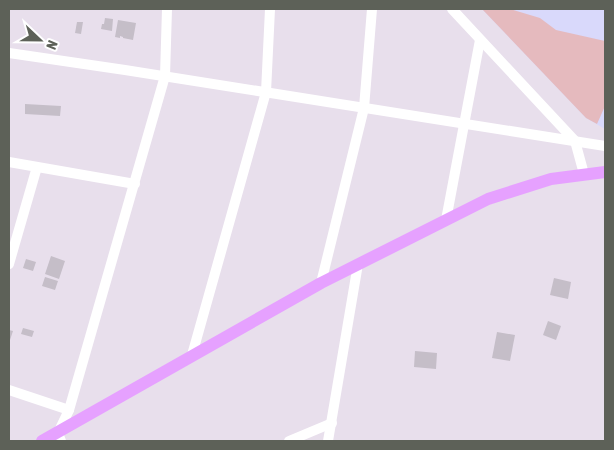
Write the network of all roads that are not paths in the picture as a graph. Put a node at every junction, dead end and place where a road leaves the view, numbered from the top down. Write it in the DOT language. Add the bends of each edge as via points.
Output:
graph roads {
  1 [pos="167,9"];
  2 [pos="270,9"];
  3 [pos="372,9"];
  4 [pos="452,9"];
  5 [pos="480,40"];
  6 [pos="9,54"];
  7 [pos="165,76"];
  8 [pos="266,92"];
  9 [pos="364,108"];
  10 [pos="463,123"];
  11 [pos="575,141"];
  12 [pos="605,146"];
  13 [pos="9,162"];
  14 [pos="37,167"];
  15 [pos="605,172"];
  16 [pos="584,174"];
  17 [pos="134,184"];
  18 [pos="446,220"];
  19 [pos="9,264"];
  20 [pos="358,264"];
  21 [pos="321,283"];
  22 [pos="192,355"];
  23 [pos="9,390"];
  24 [pos="69,410"];
  25 [pos="332,423"];
  26 [pos="60,437"];
  27 [pos="42,441"];
  28 [pos="289,441"];
  29 [pos="328,441"];
  1 -- 7 [label="street"];
  2 -- 8 [label="street"];
  3 -- 9 [label="street"];
  4 -- 5 [label="street"];
  5 -- 10 [label="street"];
  5 -- 11 [label="street"];
  6 -- 7 [label="street"];
  7 -- 8 [label="street"];
  7 -- 17 [label="street"];
  8 -- 9 [label="street"];
  8 -- 22 [label="street"];
  9 -- 10 [label="street"];
  9 -- 21 [label="street"];
  10 -- 11 [label="street"];
  10 -- 18 [label="street"];
  11 -- 12 [label="street"];
  11 -- 16 [label="street"];
  13 -- 14 [label="street"];
  14 -- 17 [label="street"];
  14 -- 19 [label="street"];
  15 -- 16 [label="main road"];
  16 -- 18 [label="main road" via="518,189 488,199"];
  17 -- 24 [label="street"];
  18 -- 20 [label="main road"];
  20 -- 21 [label="main road"];
  20 -- 25 [label="street"];
  21 -- 22 [label="main road"];
  22 -- 26 [label="main road"];
  23 -- 24 [label="street"];
  24 -- 26 [label="street"];
  25 -- 28 [label="street"];
  25 -- 29 [label="street"];
  26 -- 27 [label="main road"];
}
